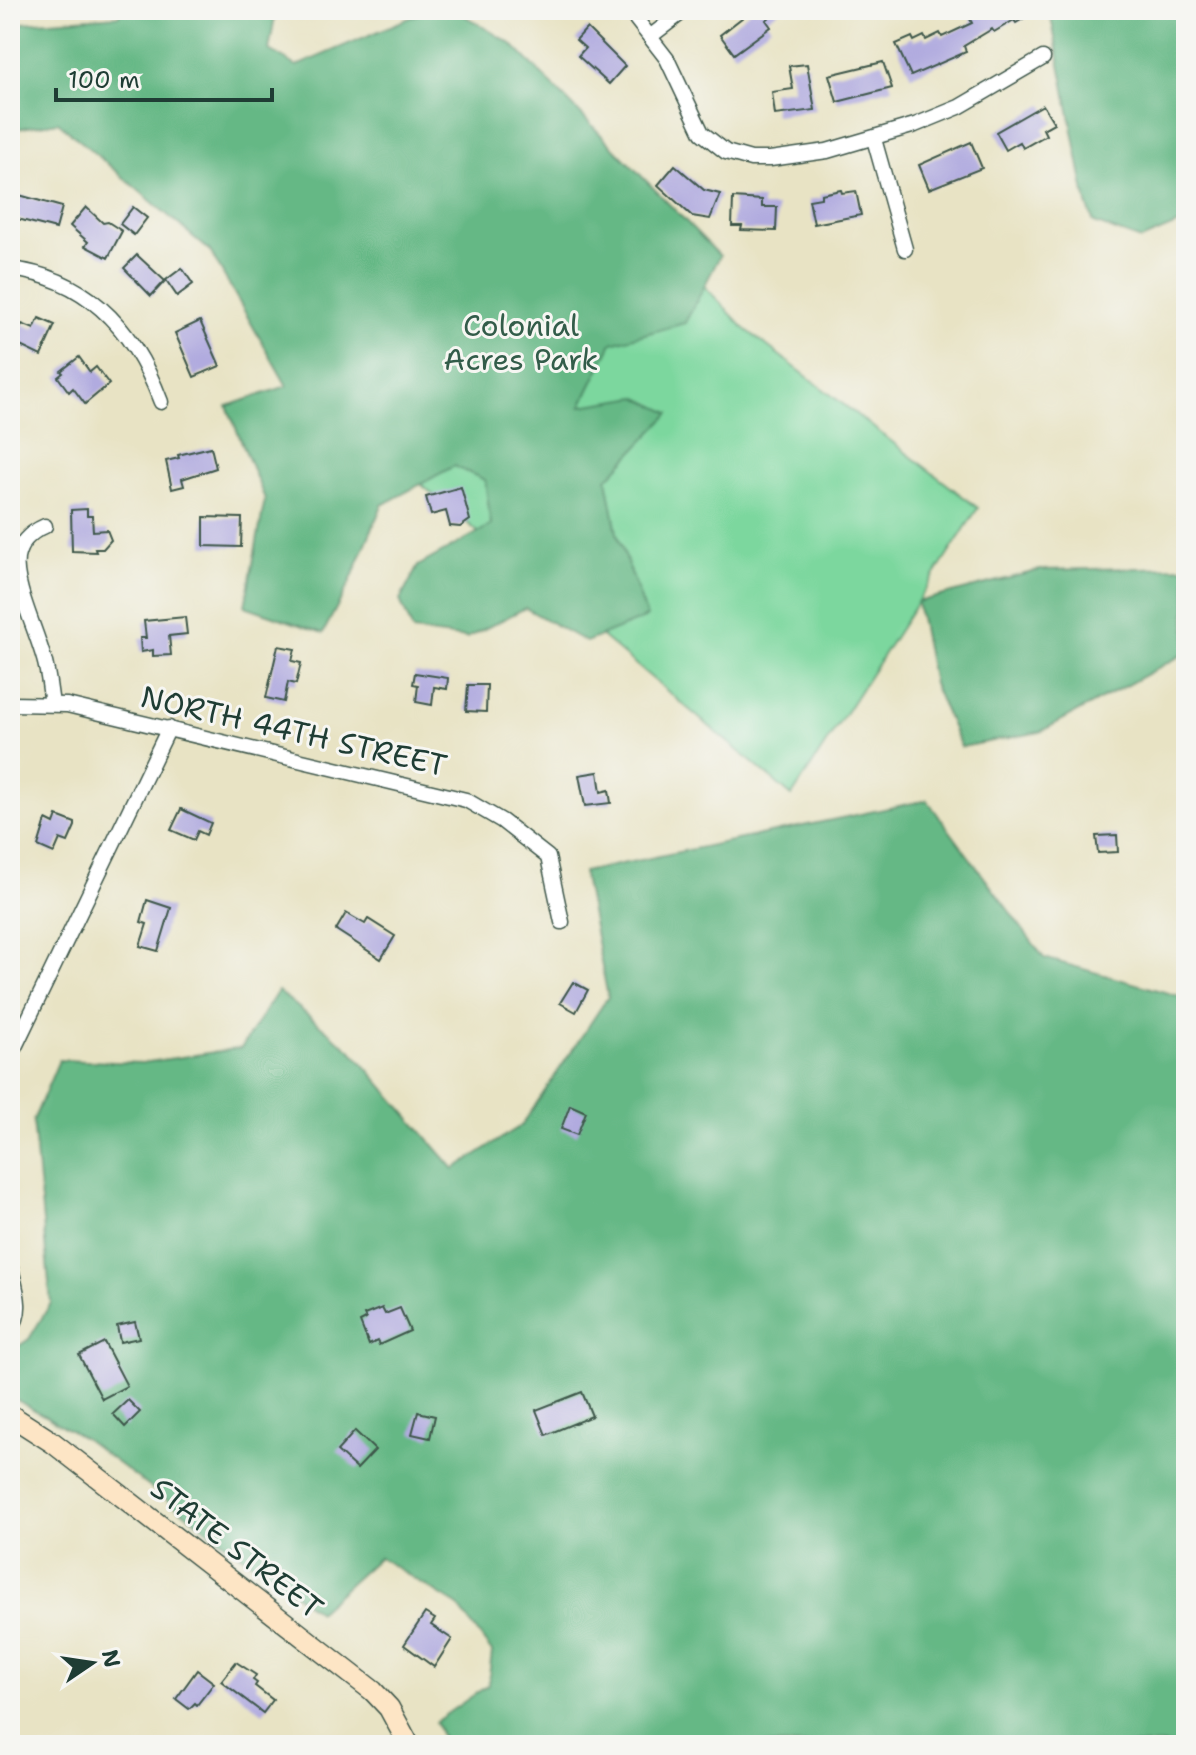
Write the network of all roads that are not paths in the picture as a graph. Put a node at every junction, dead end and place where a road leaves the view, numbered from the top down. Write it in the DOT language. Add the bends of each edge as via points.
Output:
graph roads {
  1 [pos="629,10"];
  2 [pos="685,10"];
  3 [pos="651,36"];
  4 [pos="1043,58"];
  5 [pos="874,139"];
  6 [pos="905,249"];
  7 [pos="10,269"];
  8 [pos="161,402"];
  9 [pos="45,526"];
  10 [pos="10,704"];
  11 [pos="52,704"];
  12 [pos="169,728"];
  13 [pos="562,922"];
  14 [pos="10,1057"];
  15 [pos="10,1264"];
  16 [pos="14,1324"];
  17 [pos="10,1415"];
  18 [pos="409,1745"];
  1 -- 3 [label="street"];
  2 -- 3 [label="street"];
  3 -- 5 [label="street" via="702,133 726,152 751,159 802,155"];
  4 -- 5 [label="street" via="959,107"];
  5 -- 6 [label="street"];
  7 -- 8 [label="street" via="58,282 97,305 131,341"];
  9 -- 11 [label="street" via="27,538 17,561"];
  10 -- 11 [label="street, NORTH 44TH STREET"];
  11 -- 12 [label="street, NORTH 44TH STREET"];
  12 -- 13 [label="street, NORTH 44TH STREET" via="466,800 548,857"];
  12 -- 14 [label="street"];
  15 -- 16 [label="street" via="18,1308"];
  17 -- 18 [label="street, STATE STREET" via="373,1691"];
}
